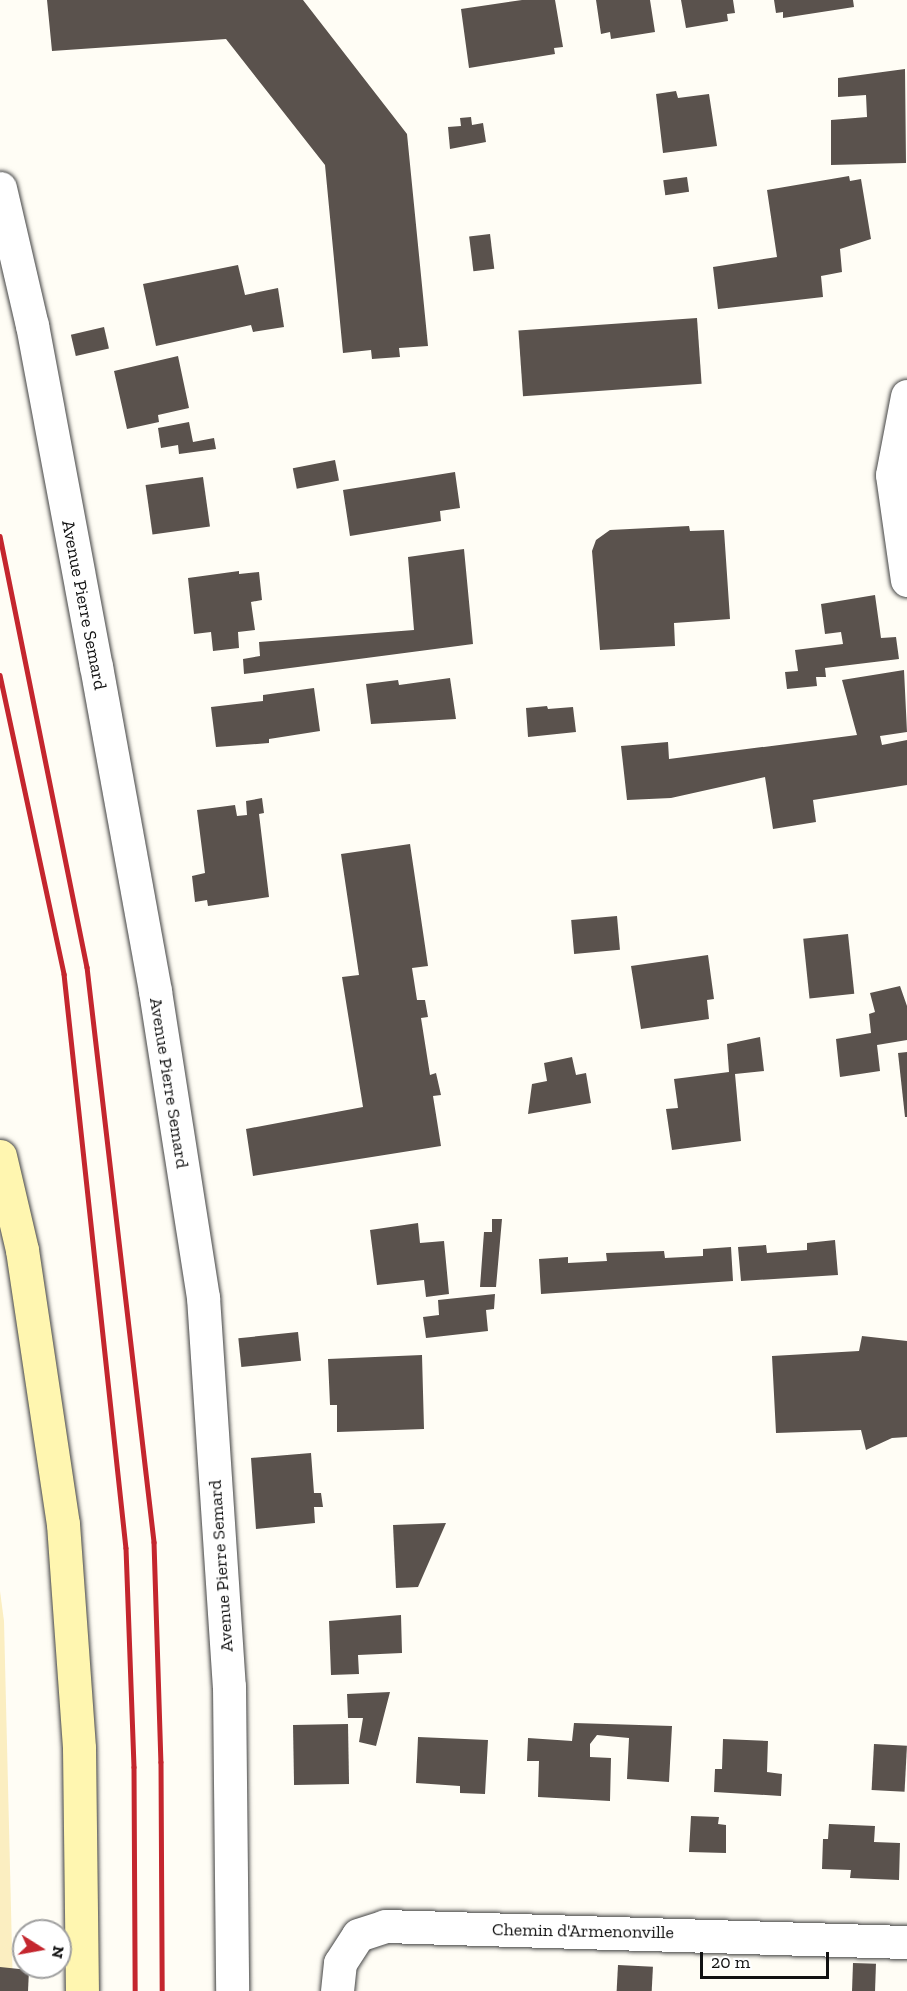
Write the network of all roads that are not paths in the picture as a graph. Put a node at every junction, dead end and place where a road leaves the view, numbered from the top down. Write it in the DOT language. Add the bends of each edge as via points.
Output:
graph roads {
  1 [pos="0,188"];
  2 [pos="907,396"];
  3 [pos="907,580"];
  4 [pos="0,1156"];
  5 [pos="907,1941"];
  6 [pos="82,1991"];
  7 [pos="232,1991"];
  8 [pos="337,1991"];
  1 -- 7 [label="street, Avenue Pierre Semard" via="32,325 96,666 155,991 203,1297 229,1686"];
  2 -- 3 [label="street" via="892,475"];
  4 -- 6 [label="main road" via="22,1250 63,1524 79,1748"];
  5 -- 8 [label="street, Chemin d'Armenonville" via="385,1926 358,1935 340,1963"];
}
